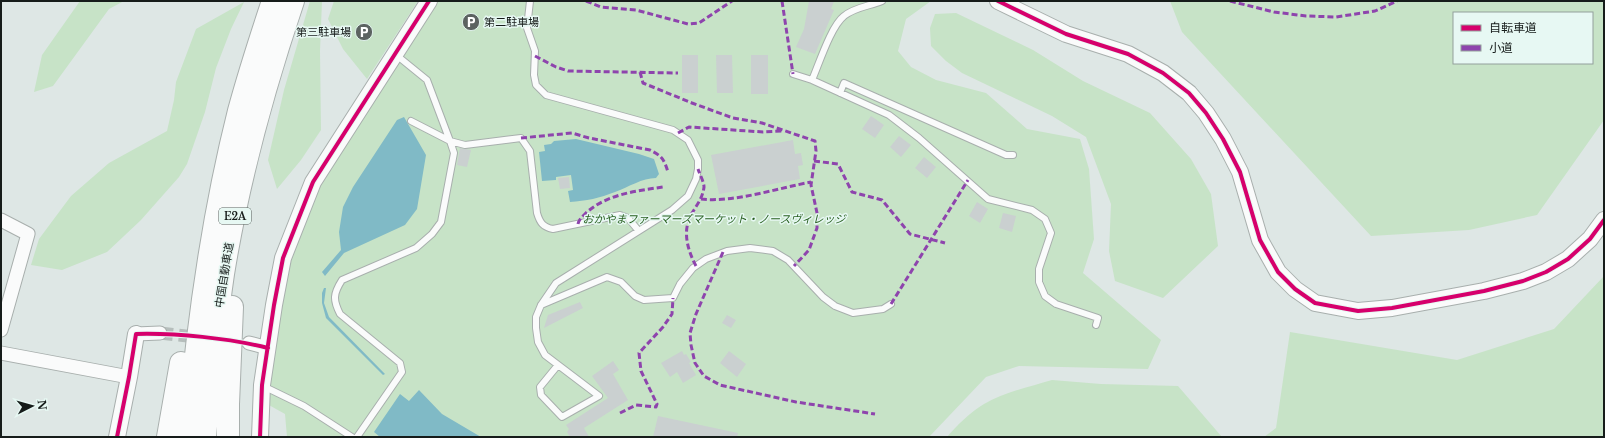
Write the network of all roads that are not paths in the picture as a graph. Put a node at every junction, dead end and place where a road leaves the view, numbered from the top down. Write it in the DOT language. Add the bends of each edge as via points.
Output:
graph roads {
  1 [pos="274,1"];
  2 [pos="293,1"];
  3 [pos="429,1"];
  4 [pos="530,1"];
  5 [pos="882,1"];
  6 [pos="998,1"];
  7 [pos="395,54"];
  8 [pos="793,74"];
  9 [pos="812,80"];
  10 [pos="840,93"];
  11 [pos="257,115"];
  12 [pos="411,121"];
  13 [pos="450,141"];
  14 [pos="1013,155"];
  15 [pos="1,220"];
  16 [pos="1604,220"];
  17 [pos="638,230"];
  18 [pos="203,296"];
  19 [pos="891,304"];
  20 [pos="541,305"];
  21 [pos="1096,325"];
  22 [pos="1,330"];
  23 [pos="160,333"];
  24 [pos="136,334"];
  25 [pos="249,343"];
  26 [pos="268,348"];
  27 [pos="1,353"];
  28 [pos="558,365"];
  29 [pos="129,377"];
  30 [pos="262,385"];
  31 [pos="117,437"];
  32 [pos="168,437"];
  33 [pos="188,437"];
  34 [pos="205,437"];
  35 [pos="228,437"];
  36 [pos="260,437"];
  37 [pos="352,437"];
  38 [pos="357,437"];
  1 -- 18 [label="highway, 中国自動車道 / E2A" via="239,111 221,192"];
  2 -- 11 [label="highway, 中国自動車道 / E2A"];
  3 -- 7 [label="street"];
  4 -- 17 [label="lane" via="527,28 535,51 534,75 536,85 546,95 673,130 688,140 698,160 696,179 688,196 672,210"];
  5 -- 9 [label="lane" via="844,16 834,30"];
  6 -- 16 [label="street" via="1066,34 1128,54 1163,73 1189,93 1223,139 1240,172 1260,240 1278,272 1295,290 1315,303 1358,311 1392,308 1523,281 1546,272 1568,259 1590,239"];
  7 -- 13 [label="lane" via="427,80"];
  7 -- 26 [label="street" via="313,182 283,258"];
  8 -- 9 [label="lane"];
  9 -- 10 [label="lane"];
  10 -- 14 [label="lane" via="844,83 1006,155"];
  10 -- 21 [label="lane" via="889,115 988,199 1032,210 1045,219 1051,233 1039,269 1039,282 1046,296 1056,304 1098,318"];
  11 -- 34 [label="highway, 中国自動車道 / E2A" via="238,196 224,273"];
  11 -- 35 [label="highway" via="231,314"];
  12 -- 13 [label="lane"];
  13 -- 17 [label="lane" via="465,145 521,138 530,151 537,213 545,228 553,230 620,215 628,218"];
  13 -- 38 [label="lane" via="454,153 441,222 432,234 416,248 342,280 335,291 335,304 340,314 400,363 402,372"];
  15 -- 22 [label="street" via="28,234"];
  17 -- 20 [label="lane" via="556,283"];
  18 -- 32 [label="highway" via="184,328"];
  18 -- 33 [label="highway, 中国自動車道 / E2A" via="194,358"];
  19 -- 20 [label="lane" via="884,309 853,313 835,306 788,260 773,251 750,248 727,251 706,259 680,284 673,298 644,300 635,296 621,282 607,277"];
  20 -- 28 [label="lane" via="536,317 538,342 545,355"];
  23 -- 24 [label="street"];
  24 -- 29 [label="street"];
  25 -- 26 [label="street"];
  26 -- 30 [label="street"];
  27 -- 29 [label="street"];
  28 -- 28 [label="lane" via="599,396 562,417 541,394 540,387"];
  29 -- 31 [label="street"];
  30 -- 36 [label="street"];
  30 -- 37 [label="lane" via="304,406"];
}
